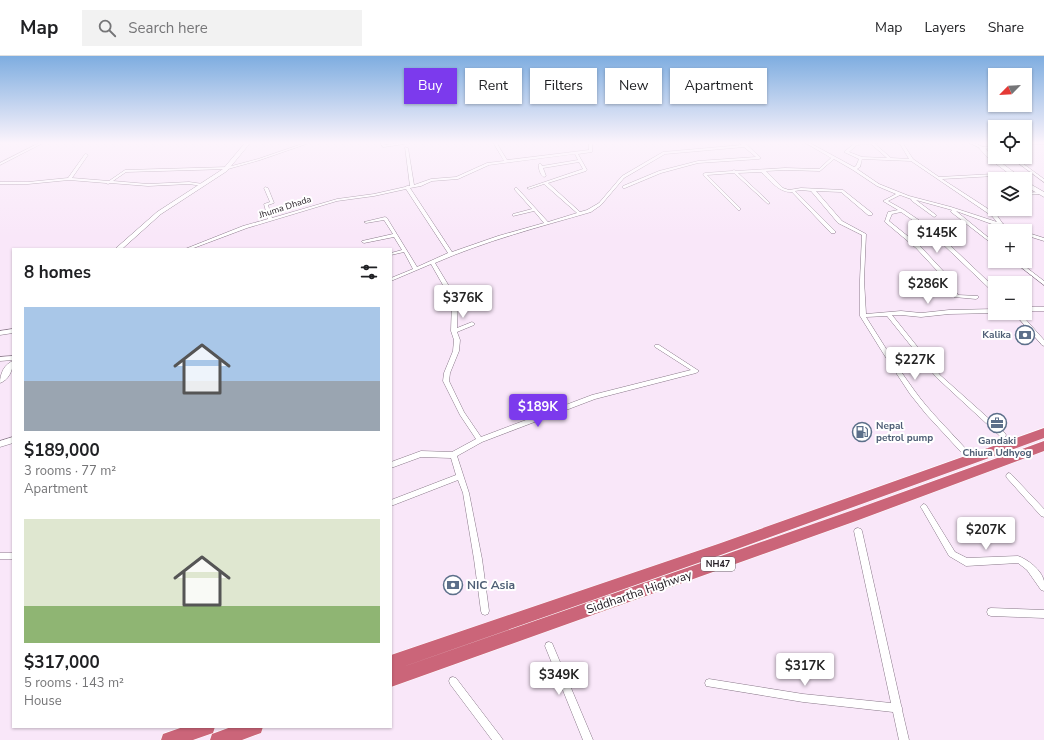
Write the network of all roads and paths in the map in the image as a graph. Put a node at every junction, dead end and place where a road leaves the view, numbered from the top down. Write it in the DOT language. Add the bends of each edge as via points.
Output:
graph roads {
  1 [pos="73,174"];
  2 [pos="121,174"];
  3 [pos="219,174"];
  4 [pos="410,174"];
  5 [pos="465,174"];
  6 [pos="573,174"];
  7 [pos="628,174"];
  8 [pos="656,174"];
  9 [pos="706,174"];
  10 [pos="737,174"];
  11 [pos="766,174"];
  12 [pos="861,174"];
  13 [pos="932,174"];
  14 [pos="1036,174"];
  15 [pos="988,175"];
  16 [pos="938,178"];
  17 [pos="69,179"];
  18 [pos="1044,180"];
  19 [pos="0,183"];
  20 [pos="108,183"];
  21 [pos="545,183"];
  22 [pos="202,185"];
  23 [pos="407,187"];
  24 [pos="412,187"];
  25 [pos="266,188"];
  26 [pos="529,188"];
  27 [pos="624,188"];
  28 [pos="1032,188"];
  29 [pos="516,189"];
  30 [pos="813,190"];
  31 [pos="793,191"];
  32 [pos="898,193"];
  33 [pos="1042,194"];
  34 [pos="908,197"];
  35 [pos="768,203"];
  36 [pos="950,208"];
  37 [pos="739,209"];
  38 [pos="535,210"];
  39 [pos="902,211"];
  40 [pos="580,214"];
  41 [pos="870,214"];
  42 [pos="515,215"];
  43 [pos="934,216"];
  44 [pos="271,220"];
  45 [pos="366,222"];
  46 [pos="547,222"];
  47 [pos="996,224"];
  48 [pos="1001,224"];
  49 [pos="834,232"];
  50 [pos="395,235"];
  51 [pos="1032,236"];
  52 [pos="988,239"];
  53 [pos="1044,240"];
  54 [pos="364,242"];
  55 [pos="119,248"];
  56 [pos="190,248"];
  57 [pos="404,251"];
  58 [pos="392,254"];
  59 [pos="451,254"];
  60 [pos="432,262"];
  61 [pos="1024,268"];
  62 [pos="416,269"];
  63 [pos="392,280"];
  64 [pos="1044,283"];
  65 [pos="988,284"];
  66 [pos="976,297"];
  67 [pos="1032,309"];
  68 [pos="1044,309"];
  69 [pos="988,311"];
  70 [pos="889,315"];
  71 [pos="863,316"];
  72 [pos="1023,320"];
  73 [pos="472,324"];
  74 [pos="12,331"];
  75 [pos="454,331"];
  76 [pos="0,333"];
  77 [pos="1044,344"];
  78 [pos="657,346"];
  79 [pos="12,358"];
  80 [pos="0,359"];
  81 [pos="12,365"];
  82 [pos="0,380"];
  83 [pos="1044,433"];
  84 [pos="1003,435"];
  85 [pos="12,440"];
  86 [pos="480,440"];
  87 [pos="0,444"];
  88 [pos="1044,446"];
  89 [pos="963,450"];
  90 [pos="453,455"];
  91 [pos="392,465"];
  92 [pos="460,476"];
  93 [pos="1009,476"];
  94 [pos="392,503"];
  95 [pos="924,507"];
  96 [pos="1044,514"];
  97 [pos="858,531"];
  98 [pos="0,556"];
  99 [pos="12,556"];
  100 [pos="1044,587"];
  101 [pos="485,611"];
  102 [pos="991,612"];
  103 [pos="1044,614"];
  104 [pos="549,646"];
  105 [pos="392,663"];
  106 [pos="392,679"];
  107 [pos="453,681"];
  108 [pos="709,683"];
  109 [pos="898,708"];
  110 [pos="204,728"];
  111 [pos="252,728"];
  112 [pos="169,740"];
  113 [pos="218,740"];
  114 [pos="498,740"];
  115 [pos="588,740"];
  116 [pos="904,740"];
  1 -- 17 [label="street"];
  2 -- 20 [label="street"];
  3 -- 22 [label="street"];
  4 -- 24 [label="street"];
  5 -- 24 [label="street, Jhuma Dhada" via="457,178 431,180"];
  6 -- 21 [label="street"];
  7 -- 40 [label="street" via="600,204"];
  8 -- 27 [label="street"];
  9 -- 37 [label="street"];
  10 -- 35 [label="street"];
  11 -- 31 [label="street" via="782,189"];
  12 -- 32 [label="street" via="878,185"];
  13 -- 16 [label="street"];
  14 -- 18 [label="street"];
  15 -- 16 [label="street"];
  16 -- 48 [label="street" via="994,215"];
  17 -- 19 [label="street"];
  17 -- 20 [label="street"];
  20 -- 22 [label="street"];
  21 -- 26 [label="street"];
  21 -- 40 [label="street"];
  22 -- 55 [label="street" via="159,213"];
  23 -- 24 [label="street, Jhuma Dhada"];
  23 -- 44 [label="street, Jhuma Dhada" via="337,200"];
  23 -- 59 [label="street"];
  25 -- 44 [label="street" via="272,203 266,204"];
  28 -- 33 [label="street"];
  29 -- 38 [label="street"];
  30 -- 31 [label="street"];
  30 -- 41 [label="street" via="842,191"];
  30 -- 71 [label="street" via="840,222 864,234"];
  31 -- 49 [label="street"];
  32 -- 34 [label="street"];
  32 -- 39 [label="street" via="884,201"];
  34 -- 36 [label="street"];
  34 -- 43 [label="street"];
  36 -- 47 [label="street"];
  36 -- 52 [label="street"];
  38 -- 42 [label="street"];
  38 -- 46 [label="street"];
  39 -- 65 [label="street" via="933,232"];
  39 -- 66 [label="street" via="890,214 887,221 918,247 944,274 956,296"];
  40 -- 46 [label="street"];
  44 -- 56 [label="street, Jhuma Dhada"];
  45 -- 50 [label="street" via="385,218"];
  46 -- 59 [label="street"];
  50 -- 54 [label="street"];
  50 -- 57 [label="street"];
  51 -- 53 [label="street"];
  57 -- 58 [label="street"];
  57 -- 62 [label="street"];
  59 -- 60 [label="street"];
  60 -- 62 [label="street"];
  60 -- 75 [label="street" via="455,301"];
  61 -- 64 [label="street"];
  62 -- 63 [label="street"];
  67 -- 68 [label="street"];
  69 -- 70 [label="street"];
  70 -- 71 [label="street"];
  70 -- 84 [label="street" via="938,376"];
  71 -- 89 [label="street" via="912,392"];
  72 -- 77 [label="street"];
  73 -- 75 [label="street"];
  74 -- 76 [label="street"];
  75 -- 86 [label="street" via="458,340 446,381"];
  78 -- 86 [label="street" via="696,371 594,396"];
  79 -- 80 [label="street"];
  81 -- 82 [label="street"];
  83 -- 105 [label="highway, Siddhartha Highway / NH47"];
  85 -- 87 [label="street"];
  86 -- 90 [label="street"];
  88 -- 106 [label="highway, Siddhartha Highway / NH47"];
  90 -- 91 [label="street" via="421,454"];
  90 -- 92 [label="street"];
  92 -- 94 [label="street"];
  92 -- 101 [label="street" via="466,493"];
  93 -- 96 [label="street"];
  95 -- 100 [label="street" via="952,554 958,559 966,562 1018,559 1033,570"];
  97 -- 109 [label="street"];
  98 -- 99 [label="street"];
  102 -- 103 [label="street"];
  104 -- 115 [label="street"];
  107 -- 114 [label="street"];
  108 -- 109 [label="street" via="803,698"];
  109 -- 116 [label="street"];
  110 -- 112 [label="highway"];
  111 -- 113 [label="highway"];
}
